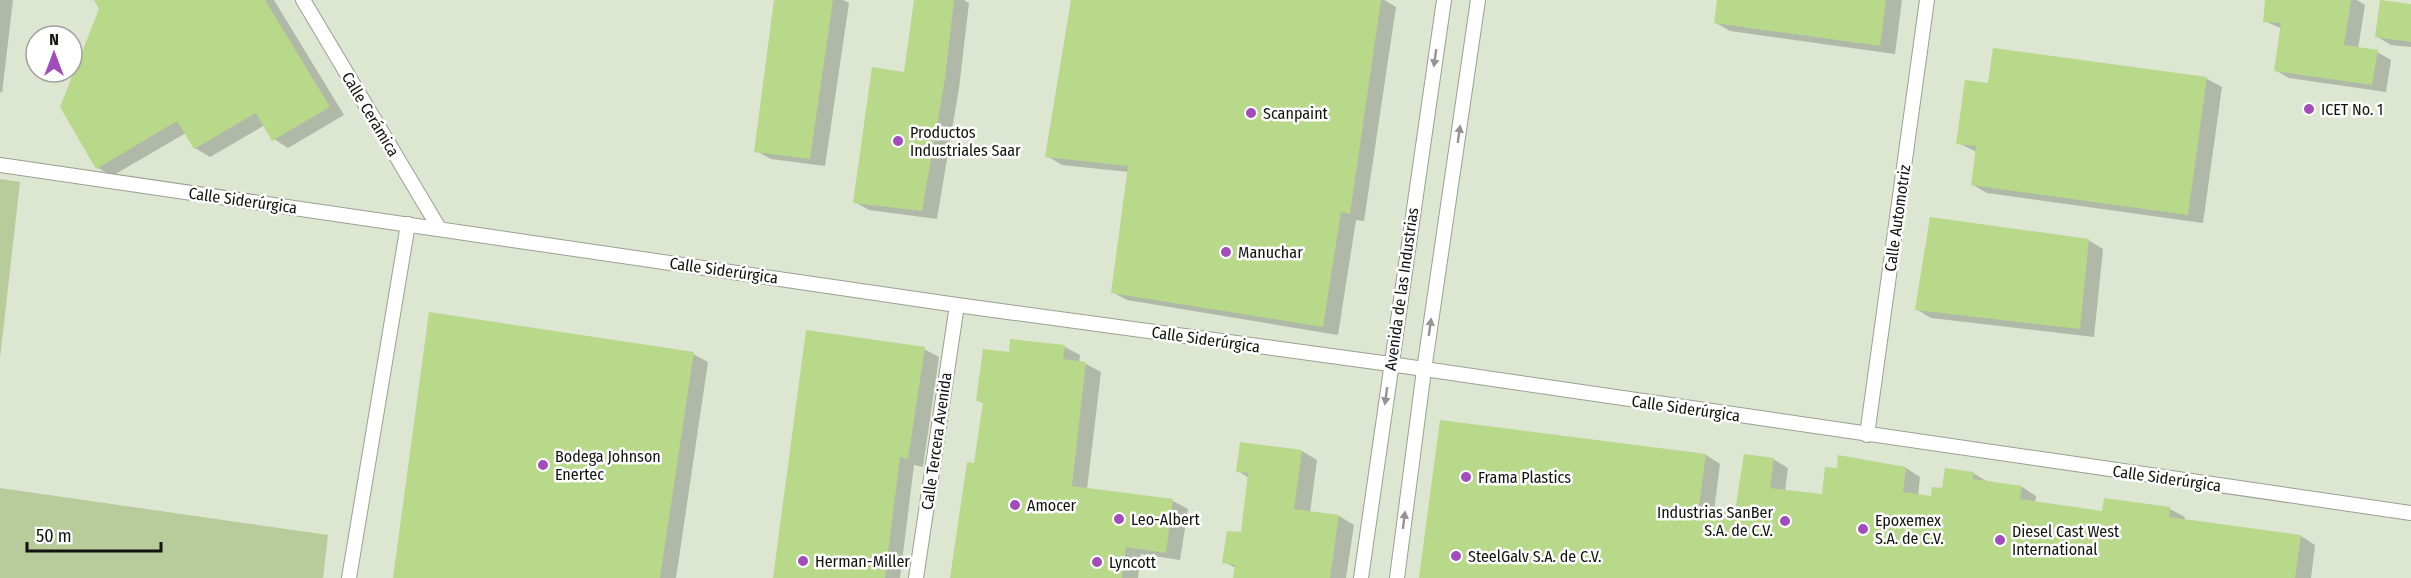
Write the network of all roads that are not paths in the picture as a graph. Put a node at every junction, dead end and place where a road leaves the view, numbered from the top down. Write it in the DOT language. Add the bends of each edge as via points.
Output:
graph roads {
  1 [pos="303,0"];
  2 [pos="1444,0"];
  3 [pos="1478,0"];
  4 [pos="1927,0"];
  5 [pos="0,165"];
  6 [pos="408,224"];
  7 [pos="439,228"];
  8 [pos="957,305"];
  9 [pos="1390,364"];
  10 [pos="1424,370"];
  11 [pos="1867,435"];
  12 [pos="2411,513"];
  13 [pos="350,578"];
  14 [pos="916,578"];
  15 [pos="1361,578"];
  16 [pos="1397,578"];
  1 -- 7 [label="street, Calle Cerámica"];
  2 -- 9 [label="street, Avenida de las Industrias, one-way"];
  10 -- 3 [label="street, Avenida de las Industrias, one-way"];
  4 -- 11 [label="street, Calle Automotriz"];
  5 -- 6 [label="street, Calle Siderúrgica"];
  6 -- 7 [label="street, Calle Siderúrgica"];
  6 -- 13 [label="street"];
  7 -- 8 [label="street, Calle Siderúrgica"];
  8 -- 9 [label="street, Calle Siderúrgica"];
  8 -- 14 [label="street, Calle Tercera Avenida"];
  9 -- 10 [label="street, Calle Siderúrgica"];
  9 -- 15 [label="street, Avenida de las Industrias, one-way"];
  10 -- 11 [label="street, Calle Siderúrgica"];
  16 -- 10 [label="street, Avenida de las Industrias, one-way"];
  11 -- 12 [label="street, Calle Siderúrgica"];
}
